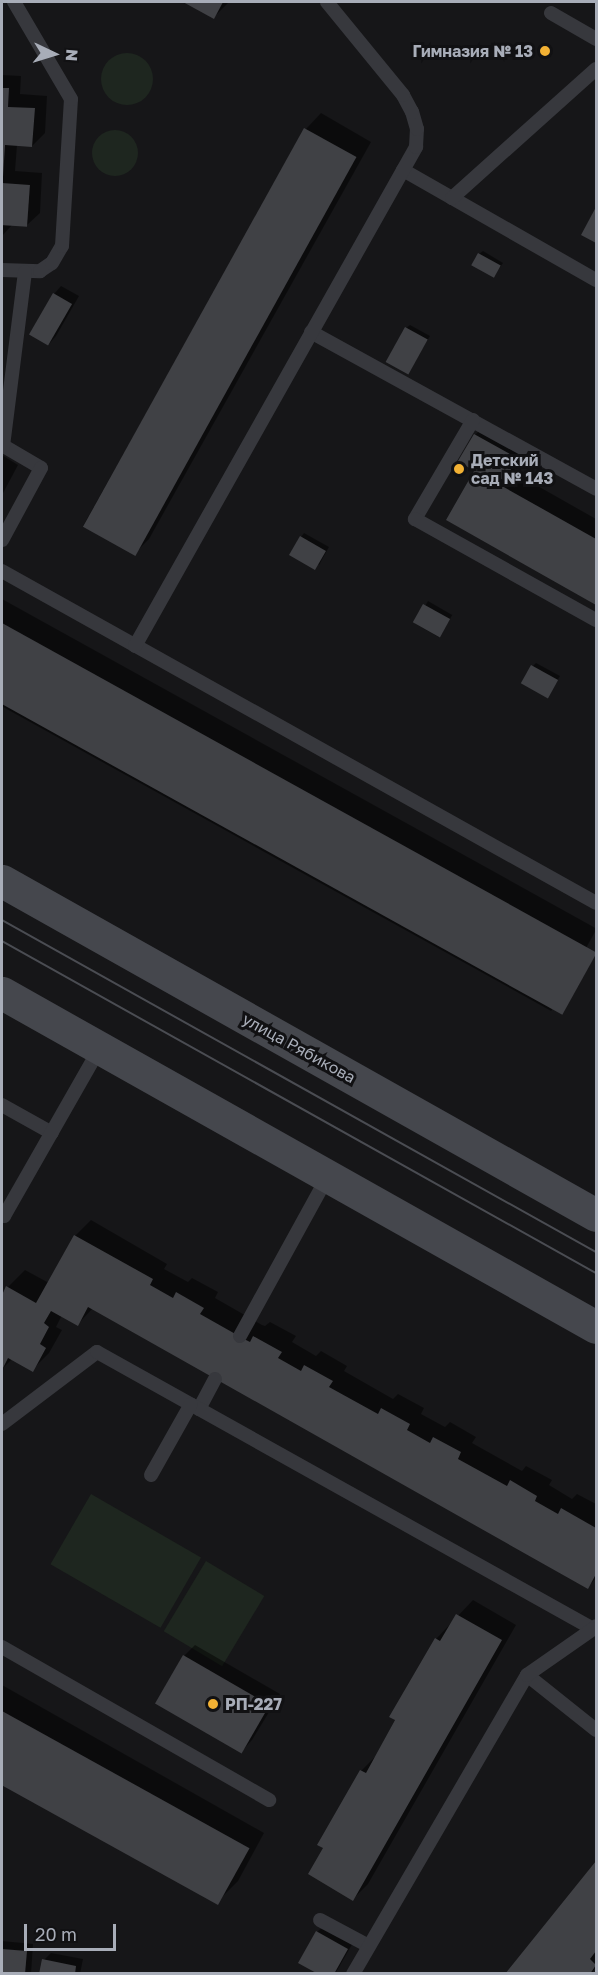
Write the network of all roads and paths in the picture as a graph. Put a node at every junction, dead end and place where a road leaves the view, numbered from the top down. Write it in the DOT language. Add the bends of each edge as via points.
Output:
graph roads {
  1 [pos="14,2"];
  2 [pos="327,2"];
  3 [pos="551,13"];
  4 [pos="597,39"];
  5 [pos="597,69"];
  6 [pos="403,170"];
  7 [pos="452,198"];
  8 [pos="2,270"];
  9 [pos="25,272"];
  10 [pos="597,280"];
  11 [pos="311,332"];
  12 [pos="473,420"];
  13 [pos="2,446"];
  14 [pos="597,489"];
  15 [pos="2,540"];
  16 [pos="2,571"];
  17 [pos="597,620"];
  18 [pos="135,646"];
  19 [pos="2,880"];
  20 [pos="597,903"];
  21 [pos="2,993"];
  22 [pos="100,1048"];
  23 [pos="2,1105"];
  24 [pos="52,1133"];
  25 [pos="328,1176"];
  26 [pos="597,1215"];
  27 [pos="2,1218"];
  28 [pos="597,1327"];
  29 [pos="240,1336"];
  30 [pos="215,1379"];
  31 [pos="195,1407"];
  32 [pos="2,1424"];
  33 [pos="151,1475"];
  34 [pos="595,1628"];
  35 [pos="2,1647"];
  36 [pos="528,1675"];
  37 [pos="597,1730"];
  38 [pos="269,1800"];
  39 [pos="320,1920"];
  40 [pos="369,1946"];
  41 [pos="353,1974"];
  1 -- 9 [label="lane" via="71,99 62,246 52,263 40,271"];
  2 -- 6 [label="lane" via="367,47 412,112 417,129 416,147"];
  3 -- 4 [label="lane"];
  5 -- 7 [label="lane"];
  6 -- 7 [label="lane"];
  6 -- 11 [label="lane"];
  7 -- 10 [label="lane"];
  8 -- 9 [label="lane"];
  9 -- 13 [label="lane"];
  11 -- 12 [label="lane"];
  11 -- 18 [label="lane"];
  12 -- 14 [label="lane"];
  12 -- 17 [label="lane" via="415,519"];
  13 -- 15 [label="lane" via="41,468"];
  16 -- 18 [label="lane"];
  18 -- 20 [label="lane"];
  19 -- 26 [label="main road, улица Рябикова"];
  21 -- 22 [label="main road"];
  22 -- 24 [label="lane"];
  22 -- 25 [label="main road"];
  23 -- 24 [label="lane"];
  24 -- 27 [label="lane"];
  25 -- 28 [label="main road"];
  25 -- 29 [label="lane"];
  30 -- 31 [label="lane"];
  31 -- 32 [label="lane" via="97,1352"];
  31 -- 33 [label="lane"];
  31 -- 34 [label="lane"];
  34 -- 36 [label="lane"];
  35 -- 38 [label="lane"];
  36 -- 37 [label="lane"];
  36 -- 40 [label="lane"];
  39 -- 40 [label="lane"];
  40 -- 41 [label="lane"];
}
